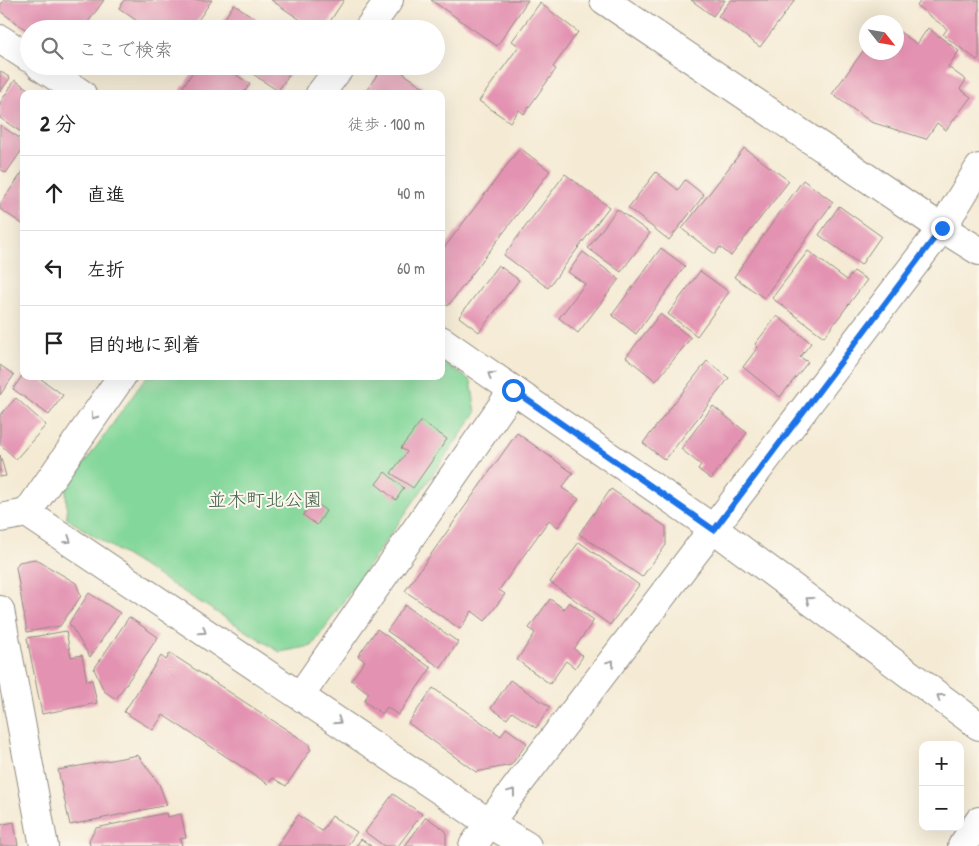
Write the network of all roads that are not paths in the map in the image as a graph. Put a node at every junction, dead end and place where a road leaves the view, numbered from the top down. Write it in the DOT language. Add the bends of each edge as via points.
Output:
graph roads {
  1 [pos="389,0"];
  2 [pos="604,0"];
  3 [pos="375,20"];
  4 [pos="0,39"];
  5 [pos="20,52"];
  6 [pos="54,75"];
  7 [pos="334,75"];
  8 [pos="76,90"];
  9 [pos="323,90"];
  10 [pos="979,168"];
  11 [pos="942,228"];
  12 [pos="979,251"];
  13 [pos="445,343"];
  14 [pos="119,380"];
  15 [pos="513,390"];
  16 [pos="28,513"];
  17 [pos="0,518"];
  18 [pos="714,530"];
  19 [pos="0,610"];
  20 [pos="300,696"];
  21 [pos="979,726"];
  22 [pos="979,821"];
  23 [pos="489,823"];
  24 [pos="44,846"];
  25 [pos="473,846"];
  26 [pos="527,846"];
  27 [pos="962,846"];
  1 -- 3 [label="street"];
  2 -- 11 [label="street"];
  4 -- 5 [label="street"];
  6 -- 8 [label="street"];
  7 -- 9 [label="street"];
  10 -- 11 [label="street"];
  11 -- 12 [label="street"];
  11 -- 18 [label="street"];
  15 -- 13 [label="street, one-way"];
  14 -- 16 [label="street, one-way"];
  15 -- 18 [label="street"];
  15 -- 20 [label="street"];
  16 -- 17 [label="street"];
  16 -- 20 [label="street, one-way"];
  21 -- 18 [label="street, one-way"];
  23 -- 18 [label="street, one-way"];
  19 -- 24 [label="street"];
  20 -- 23 [label="street, one-way"];
  22 -- 27 [label="street"];
  23 -- 25 [label="street"];
  23 -- 26 [label="street"];
}
